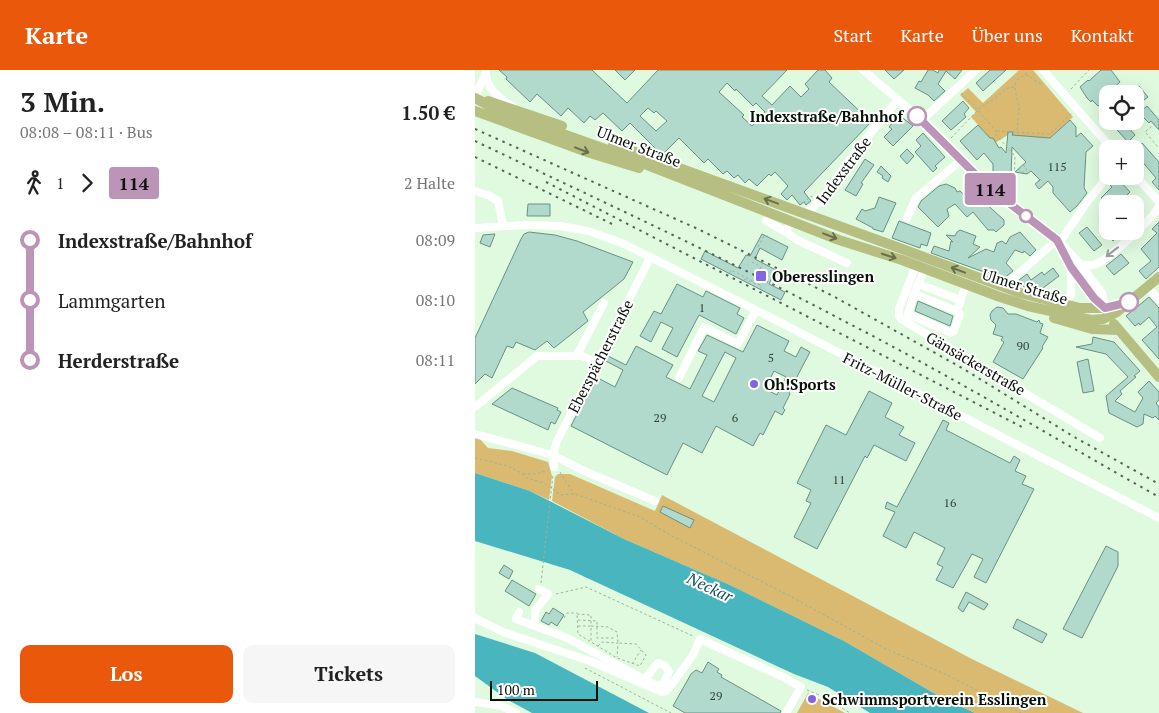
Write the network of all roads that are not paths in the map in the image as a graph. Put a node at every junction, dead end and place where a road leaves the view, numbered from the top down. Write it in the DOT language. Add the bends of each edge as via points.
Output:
graph roads {
  1 [pos="863,70"];
  2 [pos="976,70"];
  3 [pos="1043,70"];
  4 [pos="486,71"];
  5 [pos="475,98"];
  6 [pos="898,100"];
  7 [pos="521,111"];
  8 [pos="475,112"];
  9 [pos="922,120"];
  10 [pos="1104,140"];
  11 [pos="961,160"];
  12 [pos="670,174"];
  13 [pos="1101,185"];
  14 [pos="1144,185"];
  15 [pos="475,191"];
  16 [pos="1159,202"];
  17 [pos="1159,206"];
  18 [pos="803,208"];
  19 [pos="816,218"];
  20 [pos="907,218"];
  21 [pos="765,221"];
  22 [pos="792,221"];
  23 [pos="503,226"];
  24 [pos="475,228"];
  25 [pos="786,232"];
  26 [pos="1059,241"];
  27 [pos="649,257"];
  28 [pos="847,263"];
  29 [pos="1080,264"];
  30 [pos="921,266"];
  31 [pos="1071,267"];
  32 [pos="1159,277"];
  33 [pos="919,284"];
  34 [pos="966,284"];
  35 [pos="1003,287"];
  36 [pos="1148,287"];
  37 [pos="914,294"];
  38 [pos="960,300"];
  39 [pos="1159,300"];
  40 [pos="605,303"];
  41 [pos="1058,304"];
  42 [pos="1028,306"];
  43 [pos="756,310"];
  44 [pos="957,311"];
  45 [pos="1107,312"];
  46 [pos="1118,330"];
  47 [pos="577,356"];
  48 [pos="597,363"];
  49 [pos="1159,377"];
  50 [pos="679,378"];
  51 [pos="475,408"];
  52 [pos="475,434"];
  53 [pos="1100,438"];
  54 [pos="553,454"];
  55 [pos="554,467"];
  56 [pos="655,501"];
  57 [pos="1159,518"];
  58 [pos="539,589"];
  59 [pos="519,612"];
  60 [pos="475,618"];
  61 [pos="535,625"];
  62 [pos="647,683"];
  63 [pos="475,702"];
  64 [pos="516,713"];
  65 [pos="787,713"];
  1 -- 6 [label="street"];
  2 -- 9 [label="street"];
  3 -- 10 [label="street"];
  4 -- 5 [label="street"];
  4 -- 7 [label="street, Ulmer Straße" via="487,83 493,92"];
  6 -- 9 [label="street"];
  6 -- 18 [label="street, Indexstraße" via="813,208"];
  7 -- 12 [label="main road, Ulmer Straße" via="475,98 499,111"];
  18 -- 7 [label="main road, Ulmer Straße, one-way"];
  8 -- 12 [label="main road, one-way" via="616,161"];
  9 -- 11 [label="street"];
  11 -- 20 [label="street" via="916,198"];
  11 -- 26 [label="street" via="994,193"];
  12 -- 22 [label="main road, Ulmer Straße"];
  13 -- 26 [label="street"];
  14 -- 16 [label="street"];
  15 -- 23 [label="street" via="497,201"];
  17 -- 29 [label="street, one-way" via="1140,228 1099,262 1089,266"];
  18 -- 19 [label="main road, Ulmer Straße"];
  19 -- 22 [label="main road, Ulmer Straße"];
  35 -- 19 [label="main road, Ulmer Straße, one-way"];
  21 -- 25 [label="street"];
  22 -- 25 [label="street"];
  22 -- 30 [label="main road, Ulmer Straße, one-way"];
  23 -- 24 [label="street"];
  23 -- 27 [label="street" via="573,228 604,236"];
  25 -- 28 [label="street"];
  26 -- 29 [label="street"];
  26 -- 31 [label="street"];
  26 -- 35 [label="street"];
  27 -- 43 [label="street, Fritz-Müller-Straße"];
  27 -- 48 [label="street, Eberspächerstraße"];
  29 -- 45 [label="street" via="1102,293"];
  30 -- 33 [label="street"];
  30 -- 34 [label="main road, Ulmer Straße"];
  30 -- 53 [label="street, Gänsäckerstraße" via="899,309 903,321"];
  31 -- 41 [label="street" via="1071,295"];
  31 -- 45 [label="street"];
  32 -- 36 [label="main road"];
  33 -- 37 [label="street"];
  33 -- 38 [label="street"];
  34 -- 38 [label="street"];
  34 -- 42 [label="main road, Ulmer Straße"];
  35 -- 41 [label="main road, Ulmer Straße"];
  36 -- 39 [label="street"];
  36 -- 45 [label="main road" via="1128,303"];
  37 -- 44 [label="street"];
  37 -- 44 [label="street" via="908,314 949,333 954,331 960,314"];
  38 -- 44 [label="street"];
  40 -- 47 [label="street"];
  41 -- 45 [label="main road, Ulmer Straße"];
  42 -- 45 [label="main road, Ulmer Straße" via="1091,320"];
  42 -- 46 [label="main road" via="1073,324"];
  43 -- 50 [label="street" via="739,344 704,327"];
  43 -- 57 [label="street, Fritz-Müller-Straße"];
  45 -- 46 [label="main road"];
  46 -- 49 [label="main road"];
  47 -- 48 [label="street" via="585,356"];
  47 -- 51 [label="street" via="537,356"];
  48 -- 54 [label="street, Eberspächerstraße"];
  52 -- 54 [label="street"];
  54 -- 55 [label="street"];
  54 -- 56 [label="street"];
  58 -- 61 [label="street" via="548,594 535,611"];
  59 -- 61 [label="street" via="516,619"];
  60 -- 62 [label="street" via="503,632"];
  61 -- 62 [label="street" via="567,638"];
  62 -- 65 [label="street" via="659,692 666,691 700,640 801,687"];
  63 -- 64 [label="street" via="502,706"];
}
